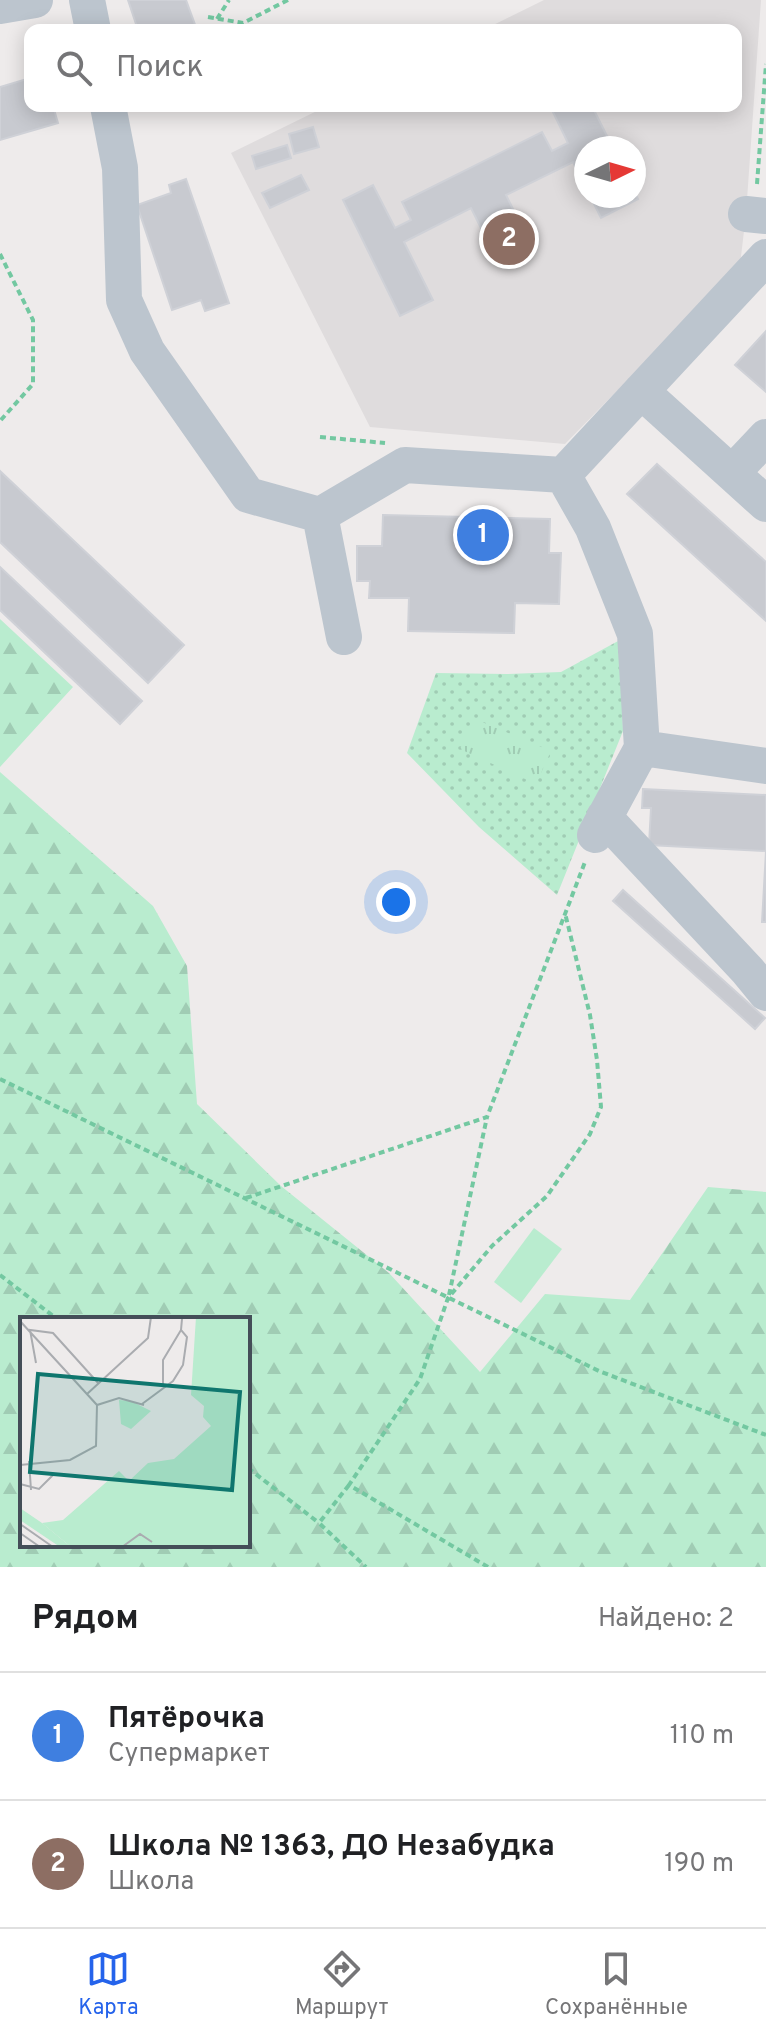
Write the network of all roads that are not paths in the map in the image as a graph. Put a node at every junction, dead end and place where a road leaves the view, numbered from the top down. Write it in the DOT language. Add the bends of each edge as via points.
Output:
graph roads {
  1 [pos="35,0"];
  2 [pos="87,0"];
  3 [pos="0,6"];
  4 [pos="92,24"];
  5 [pos="109,112"];
  6 [pos="766,257"];
  7 [pos="641,391"];
  8 [pos="766,437"];
  9 [pos="732,473"];
  10 [pos="563,475"];
  11 [pos="766,504"];
  12 [pos="320,515"];
  13 [pos="344,637"];
  14 [pos="642,748"];
  15 [pos="766,766"];
  16 [pos="760,976"];
  1 -- 3 [label="lane"];
  2 -- 4 [label="lane"];
  5 -- 12 [label="lane" via="120,168 124,300 147,351 248,495"];
  6 -- 7 [label="lane"];
  7 -- 9 [label="lane"];
  7 -- 10 [label="lane"];
  8 -- 9 [label="lane"];
  9 -- 11 [label="lane"];
  10 -- 12 [label="lane" via="405,465"];
  10 -- 14 [label="lane" via="593,528 635,634"];
  12 -- 13 [label="lane"];
  14 -- 15 [label="lane"];
  14 -- 16 [label="lane" via="600,826"];
}
